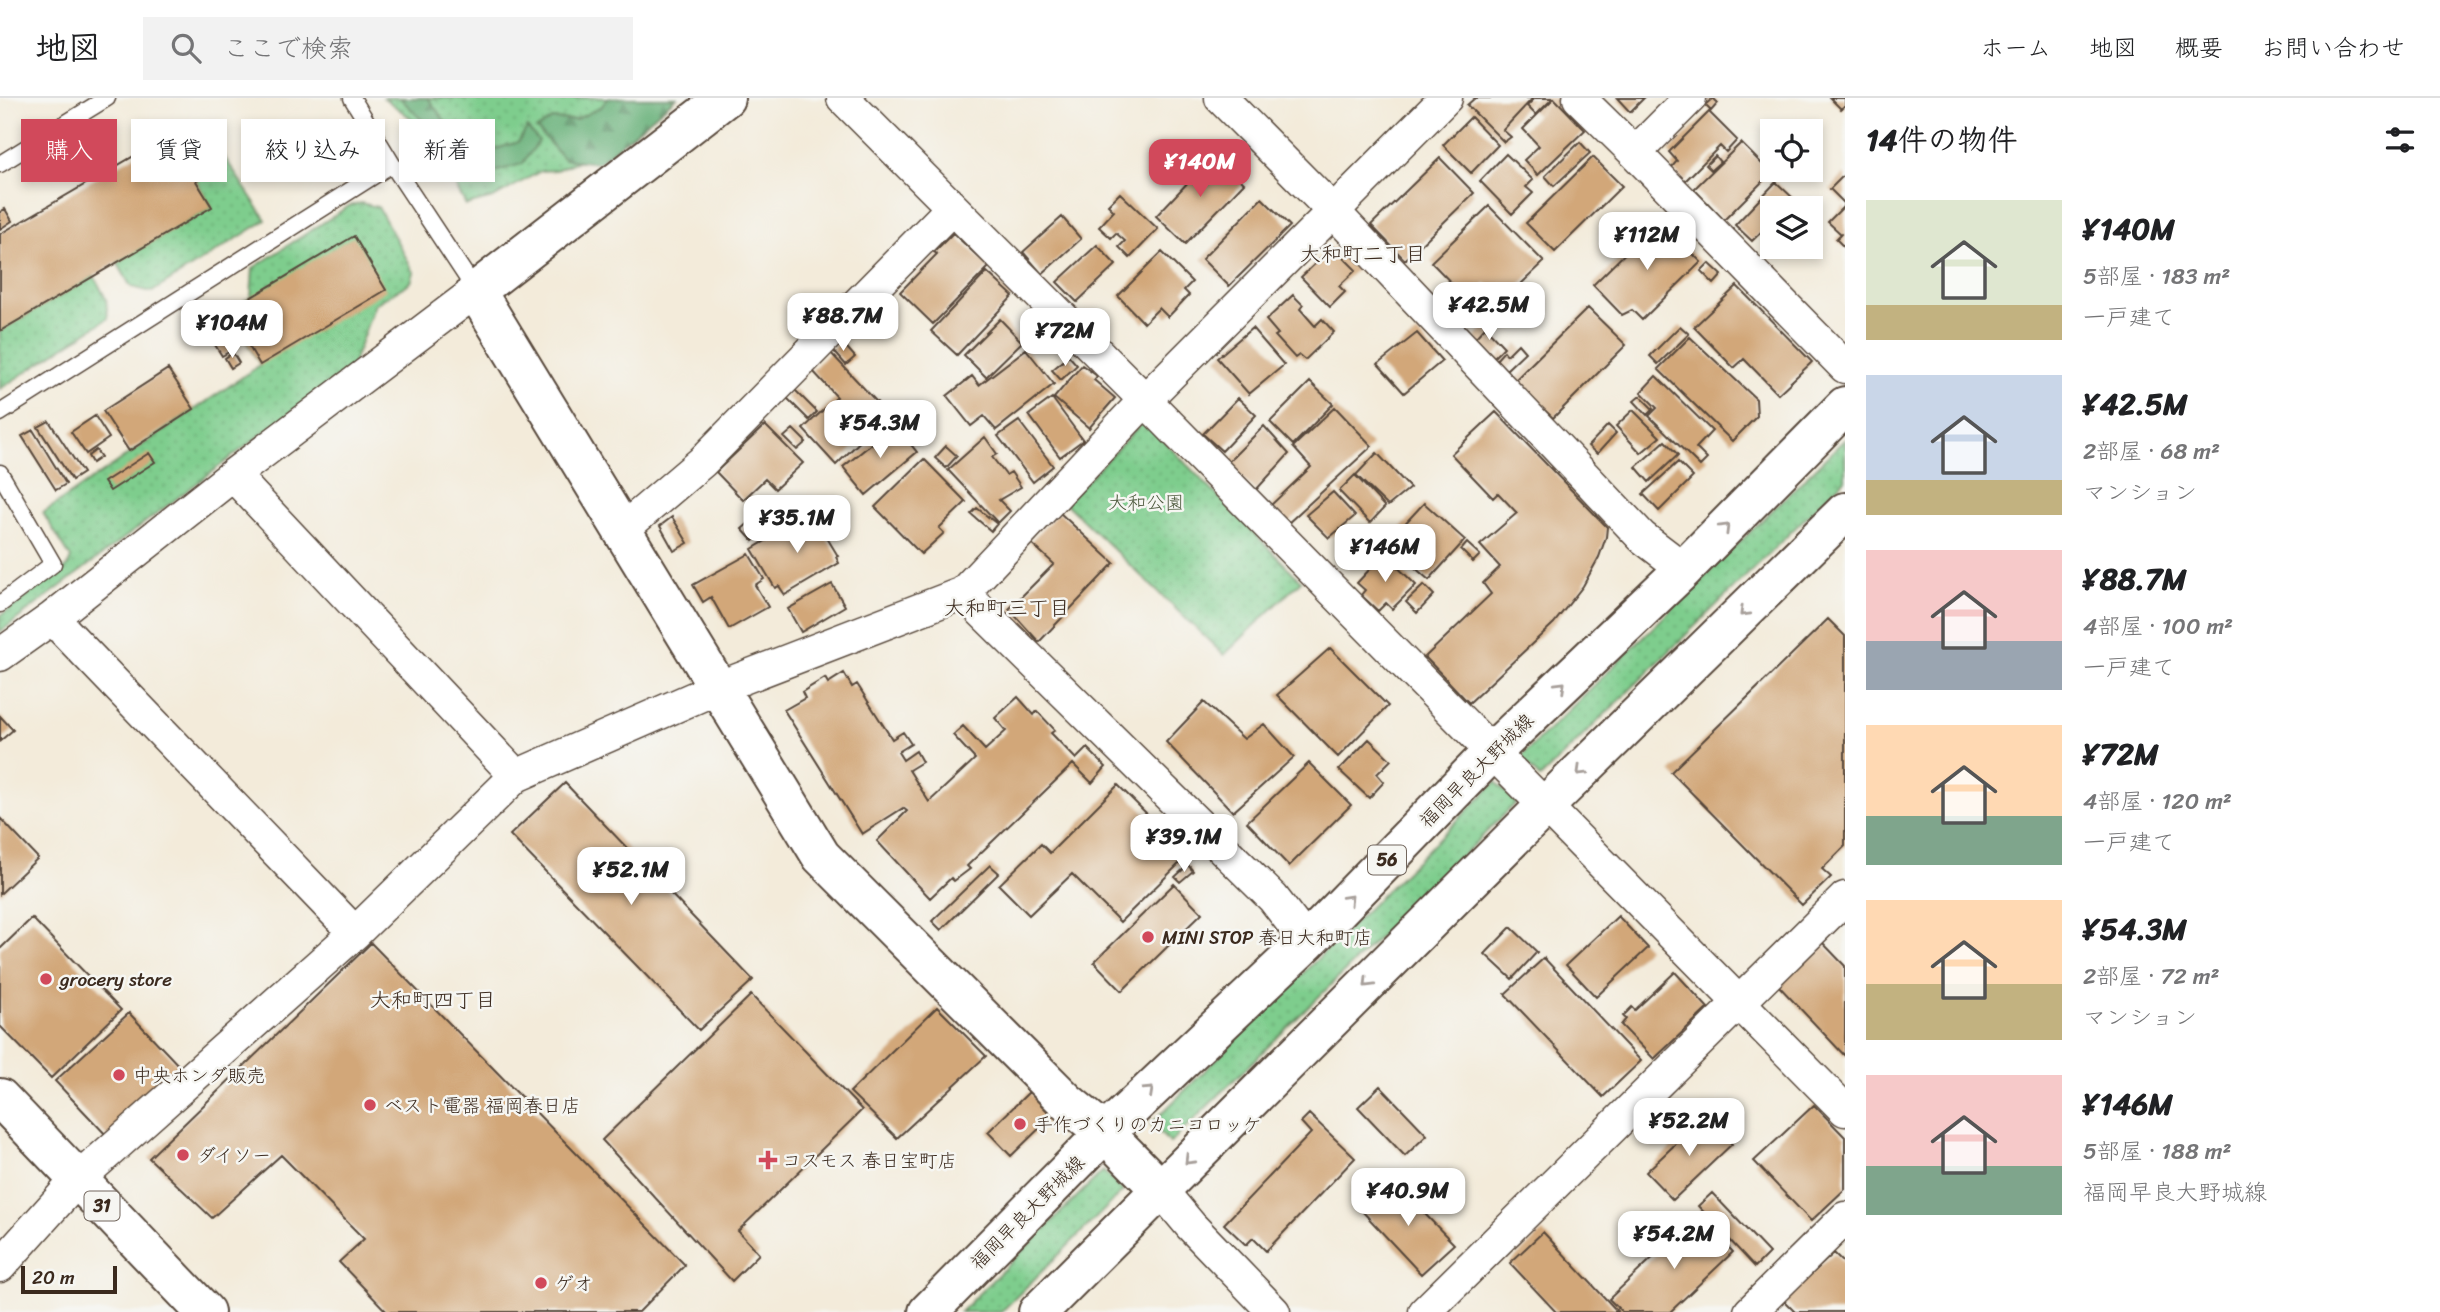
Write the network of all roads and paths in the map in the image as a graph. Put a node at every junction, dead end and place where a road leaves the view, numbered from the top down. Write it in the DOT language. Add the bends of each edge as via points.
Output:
graph roads {
  1 [pos="107,98"];
  2 [pos="352,98"];
  3 [pos="725,98"];
  4 [pos="843,98"];
  5 [pos="1221,98"];
  6 [pos="1446,98"];
  7 [pos="1579,98"];
  8 [pos="1690,98"];
  9 [pos="1635,153"];
  10 [pos="0,164"];
  11 [pos="392,164"];
  12 [pos="952,208"];
  13 [pos="1333,211"];
  14 [pos="476,290"];
  15 [pos="1845,367"];
  16 [pos="1145,400"];
  17 [pos="1845,406"];
  18 [pos="0,413"];
  19 [pos="0,473"];
  20 [pos="233,475"];
  21 [pos="1845,512"];
  22 [pos="622,530"];
  23 [pos="1684,569"];
  24 [pos="963,593"];
  25 [pos="0,604"];
  26 [pos="52,618"];
  27 [pos="0,654"];
  28 [pos="717,688"];
  29 [pos="1492,752"];
  30 [pos="516,776"];
  31 [pos="1545,806"];
  32 [pos="1845,898"];
  33 [pos="355,933"];
  34 [pos="1307,942"];
  35 [pos="1740,1002"];
  36 [pos="0,1098"];
  37 [pos="1845,1110"];
  38 [pos="1105,1133"];
  39 [pos="77,1180"];
  40 [pos="1160,1189"];
  41 [pos="1845,1219"];
  42 [pos="0,1266"];
  43 [pos="205,1312"];
  44 [pos="928,1312"];
  45 [pos="1038,1312"];
  46 [pos="1274,1312"];
  47 [pos="1425,1312"];
  48 [pos="1750,1312"];
  1 -- 10 [label="lane"];
  2 -- 11 [label="lane"];
  3 -- 14 [label="main road"];
  4 -- 12 [label="street"];
  5 -- 13 [label="street"];
  6 -- 13 [label="street"];
  7 -- 9 [label="street"];
  8 -- 9 [label="street"];
  9 -- 15 [label="street"];
  11 -- 14 [label="lane"];
  11 -- 18 [label="lane"];
  12 -- 16 [label="street"];
  12 -- 22 [label="street" via="702,462"];
  13 -- 16 [label="street"];
  13 -- 23 [label="street" via="1642,537"];
  14 -- 20 [label="street"];
  14 -- 22 [label="main road"];
  16 -- 24 [label="street"];
  16 -- 29 [label="street"];
  23 -- 17 [label="main road, 福岡早良大野城線 / 56, one-way"];
  19 -- 25 [label="lane" via="53,564"];
  20 -- 26 [label="street"];
  20 -- 30 [label="street"];
  21 -- 31 [label="main road, one-way"];
  22 -- 28 [label="main road"];
  29 -- 23 [label="main road, 福岡早良大野城線 / 56, one-way"];
  24 -- 28 [label="street"];
  24 -- 34 [label="street" via="1273,898"];
  26 -- 27 [label="street"];
  26 -- 33 [label="street"];
  28 -- 30 [label="street"];
  28 -- 38 [label="main road" via="821,856 1067,1102"];
  29 -- 31 [label="street"];
  34 -- 29 [label="main road, 福岡早良大野城線 / 56, one-way"];
  30 -- 33 [label="street"];
  31 -- 35 [label="street"];
  31 -- 40 [label="main road, one-way"];
  32 -- 35 [label="street"];
  33 -- 39 [label="street"];
  38 -- 34 [label="main road, 福岡早良大野城線 / 56, one-way"];
  35 -- 37 [label="street"];
  35 -- 47 [label="street"];
  36 -- 39 [label="main road, 31"];
  38 -- 40 [label="main road"];
  38 -- 44 [label="main road, 福岡早良大野城線 / 56"];
  39 -- 42 [label="street"];
  39 -- 43 [label="main road, 31"];
  40 -- 45 [label="main road"];
  40 -- 46 [label="street"];
  41 -- 48 [label="street"];
}
